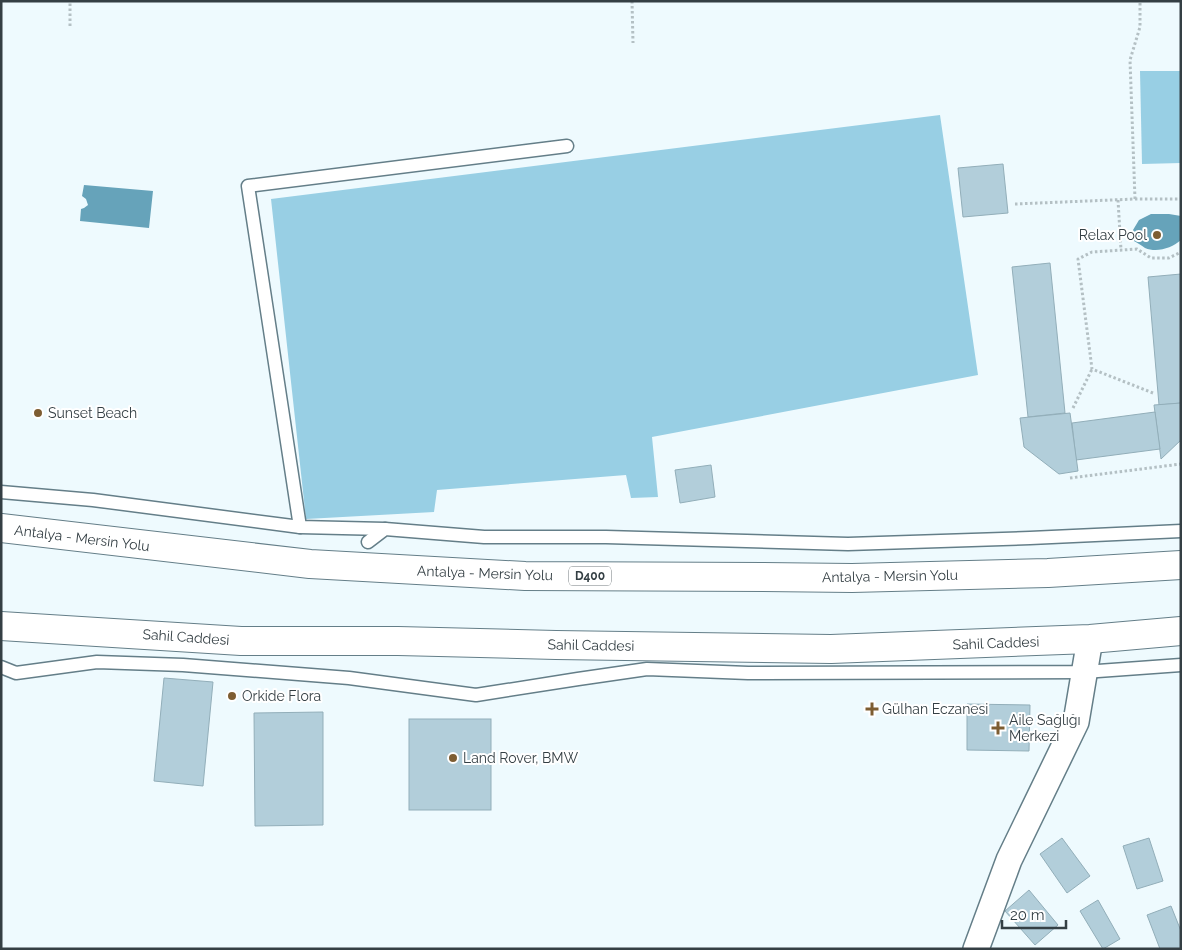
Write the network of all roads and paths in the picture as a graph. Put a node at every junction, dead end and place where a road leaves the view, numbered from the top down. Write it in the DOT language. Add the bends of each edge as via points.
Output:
graph roads {
  1 [pos="70,1"];
  2 [pos="632,1"];
  3 [pos="1140,1"];
  4 [pos="70,26"];
  5 [pos="634,43"];
  6 [pos="568,146"];
  7 [pos="1135,199"];
  8 [pos="1118,200"];
  9 [pos="1181,200"];
  10 [pos="1015,204"];
  11 [pos="1121,250"];
  12 [pos="1181,252"];
  13 [pos="1092,370"];
  14 [pos="1153,393"];
  15 [pos="1074,408"];
  16 [pos="1181,464"];
  17 [pos="1070,478"];
  18 [pos="1,492"];
  19 [pos="300,527"];
  20 [pos="1,528"];
  21 [pos="385,529"];
  22 [pos="1181,531"];
  23 [pos="368,542"];
  24 [pos="1181,565"];
  25 [pos="1,626"];
  26 [pos="1181,631"];
  27 [pos="1090,639"];
  28 [pos="1181,665"];
  29 [pos="1,667"];
  30 [pos="1084,672"];
  31 [pos="976,949"];
  1 -- 4 [label="path"];
  2 -- 5 [label="path"];
  3 -- 7 [label="path" via="1140,27 1130,60"];
  6 -- 19 [label="lane" via="248,186"];
  7 -- 8 [label="path"];
  7 -- 9 [label="path"];
  8 -- 10 [label="path"];
  8 -- 11 [label="path"];
  11 -- 12 [label="path" via="1137,249 1151,258 1169,258"];
  11 -- 13 [label="path" via="1092,252 1078,259"];
  13 -- 14 [label="path"];
  13 -- 15 [label="path"];
  16 -- 17 [label="path"];
  18 -- 19 [label="lane" via="93,500"];
  19 -- 21 [label="lane"];
  20 -- 24 [label="highway, Antalya - Mersin Yolu / D400" via="310,564 525,576 852,578 1048,573"];
  21 -- 22 [label="lane" via="484,537 606,536 848,544"];
  21 -- 23 [label="lane"];
  25 -- 27 [label="highway, Sahil Caddesi" via="241,641 398,640 556,645 831,648"];
  26 -- 27 [label="highway, Sahil Caddesi"];
  27 -- 30 [label="street"];
  28 -- 30 [label="lane"];
  29 -- 30 [label="lane" via="16,673 97,662 182,665 350,678 476,695 647,669 748,673"];
  30 -- 31 [label="street" via="1076,722 1009,860"];
}
